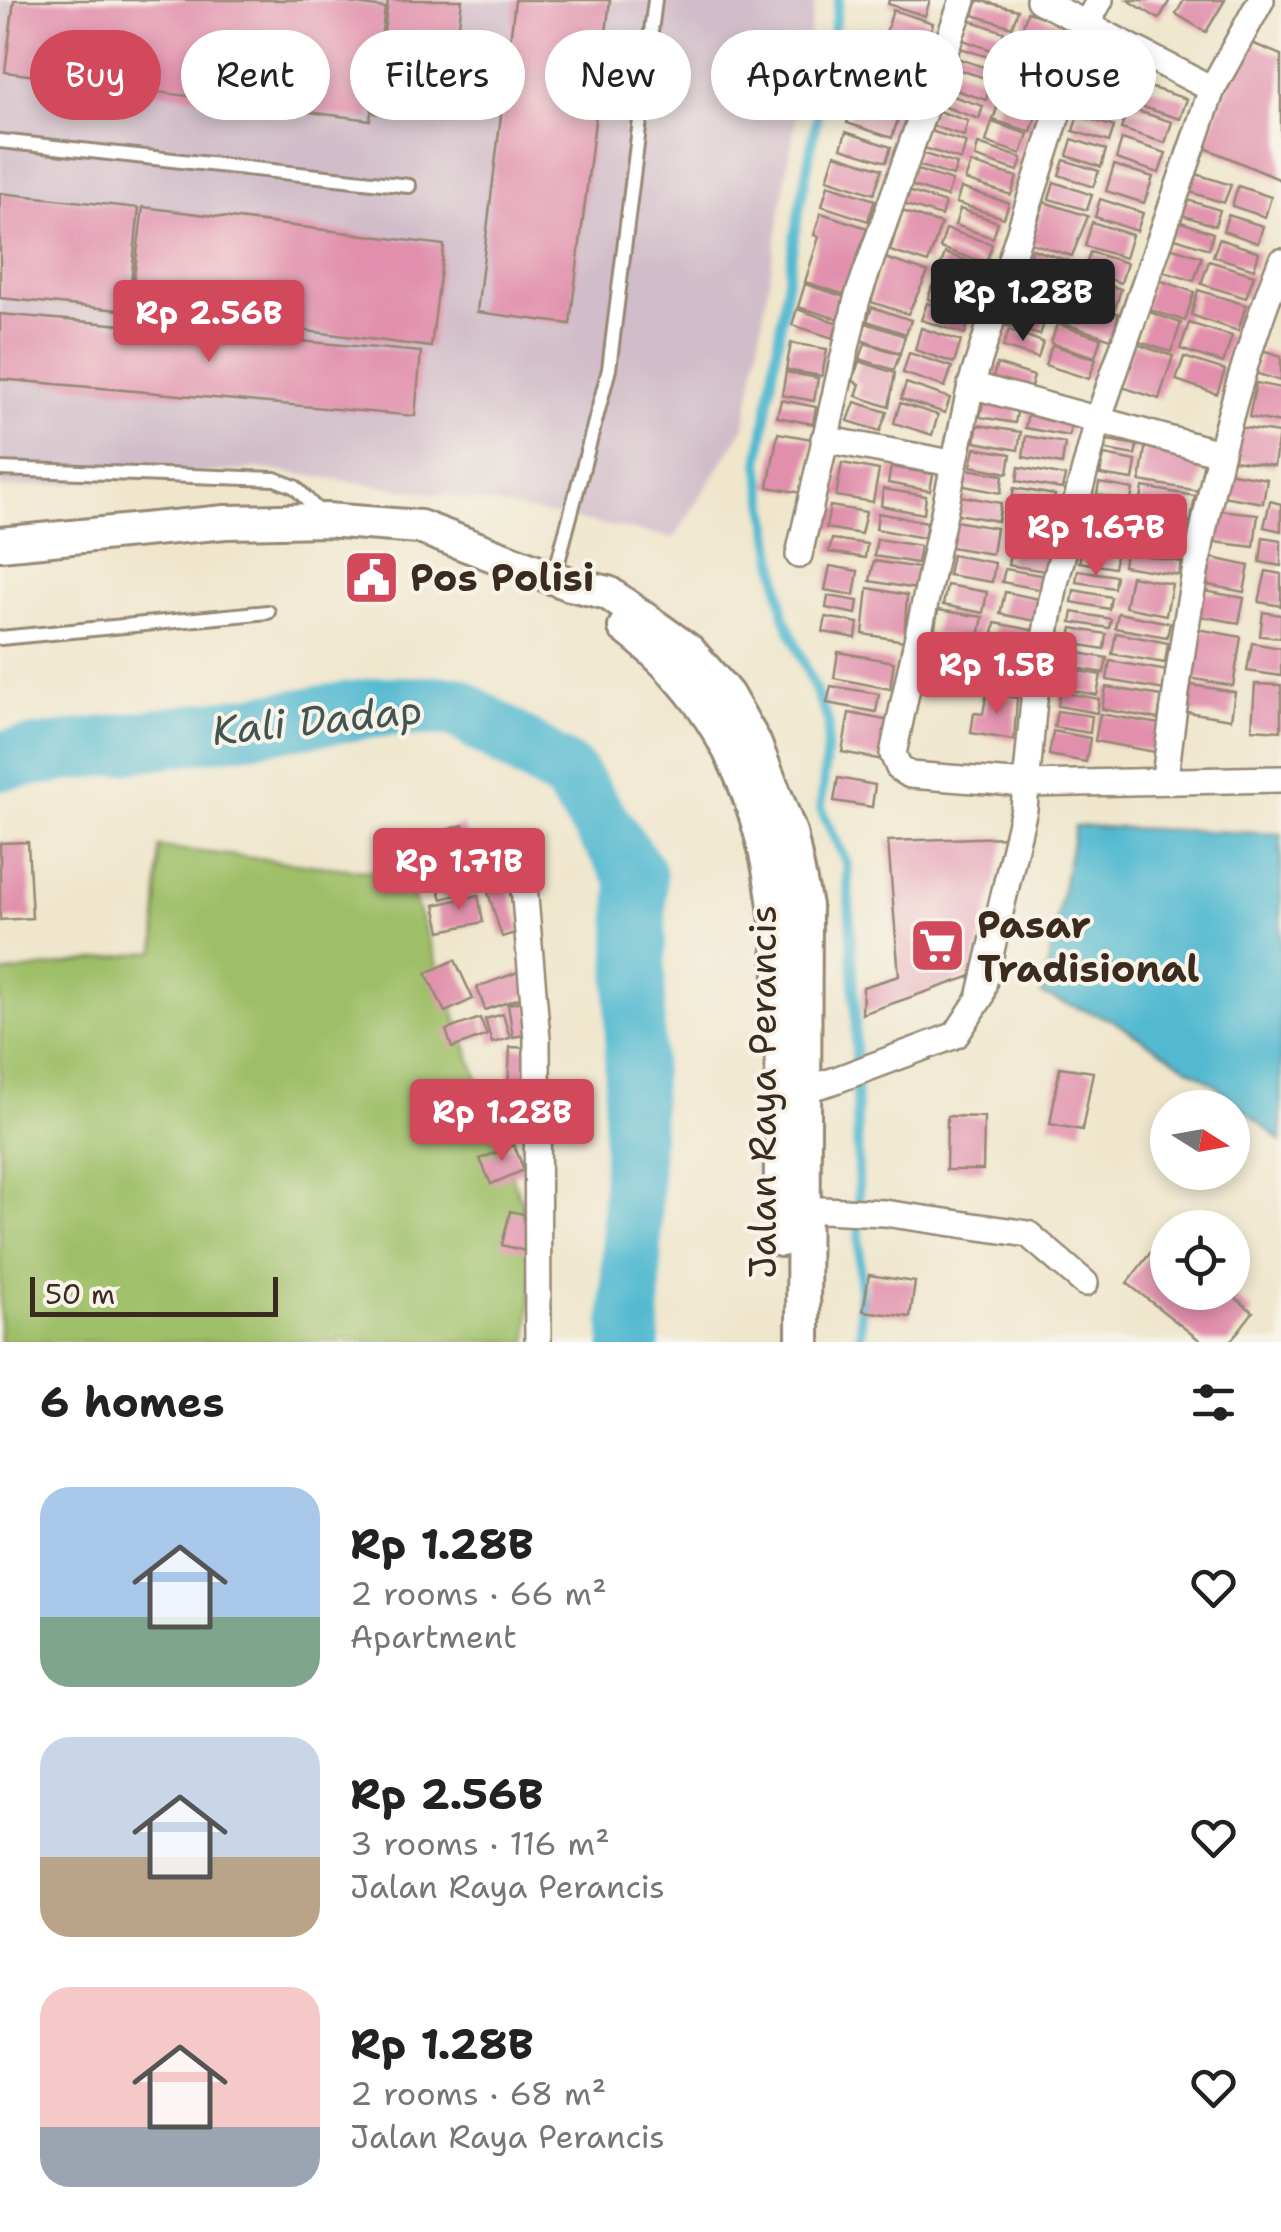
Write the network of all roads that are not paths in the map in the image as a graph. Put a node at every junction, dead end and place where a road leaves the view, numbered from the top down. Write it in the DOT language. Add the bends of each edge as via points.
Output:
graph roads {
  1 [pos="655,0"];
  2 [pos="963,0"];
  3 [pos="1039,0"];
  4 [pos="1100,0"];
  5 [pos="1261,0"];
  6 [pos="1086,24"];
  7 [pos="1212,90"];
  8 [pos="0,141"];
  9 [pos="408,186"];
  10 [pos="1281,262"];
  11 [pos="972,385"];
  12 [pos="1098,418"];
  13 [pos="824,439"];
  14 [pos="1219,453"];
  15 [pos="951,463"];
  16 [pos="0,469"];
  17 [pos="326,520"];
  18 [pos="0,544"];
  19 [pos="799,555"];
  20 [pos="562,580"];
  21 [pos="268,612"];
  22 [pos="0,638"];
  23 [pos="1165,778"];
  24 [pos="1281,779"];
  25 [pos="1028,784"];
  26 [pos="524,886"];
  27 [pos="794,1088"];
  28 [pos="802,1209"];
  29 [pos="1085,1282"];
  30 [pos="538,1342"];
  31 [pos="783,1342"];
  32 [pos="803,1342"];
  1 -- 20 [label="lane" via="609,369"];
  2 -- 13 [label="street" via="858,299"];
  3 -- 6 [label="street"];
  4 -- 6 [label="street"];
  5 -- 7 [label="street"];
  6 -- 7 [label="street"];
  6 -- 11 [label="street"];
  7 -- 12 [label="street"];
  8 -- 9 [label="lane"];
  10 -- 14 [label="street"];
  11 -- 12 [label="street"];
  11 -- 15 [label="street"];
  12 -- 14 [label="street"];
  12 -- 25 [label="street" via="1055,583 1034,700"];
  13 -- 15 [label="street"];
  13 -- 19 [label="street"];
  14 -- 23 [label="street" via="1183,623"];
  15 -- 25 [label="street" via="892,754 910,776"];
  16 -- 17 [label="lane" via="275,480 307,496"];
  17 -- 18 [label="street, Jalan Raya Perancis" via="226,522"];
  17 -- 20 [label="street, Jalan Raya Perancis" via="420,527"];
  20 -- 27 [label="street, Jalan Raya Perancis" via="642,640 684,682 744,780 780,912"];
  21 -- 22 [label="lane"];
  23 -- 24 [label="street"];
  23 -- 25 [label="street"];
  25 -- 27 [label="street" via="970,1020 956,1035"];
  26 -- 30 [label="street" via="538,1039"];
  27 -- 28 [label="street, Jalan Raya Perancis"];
  27 -- 31 [label="street, Jalan Raya Perancis"];
  28 -- 29 [label="street" via="884,1213 1028,1234"];
  28 -- 32 [label="street, Jalan Raya Perancis"];
}
